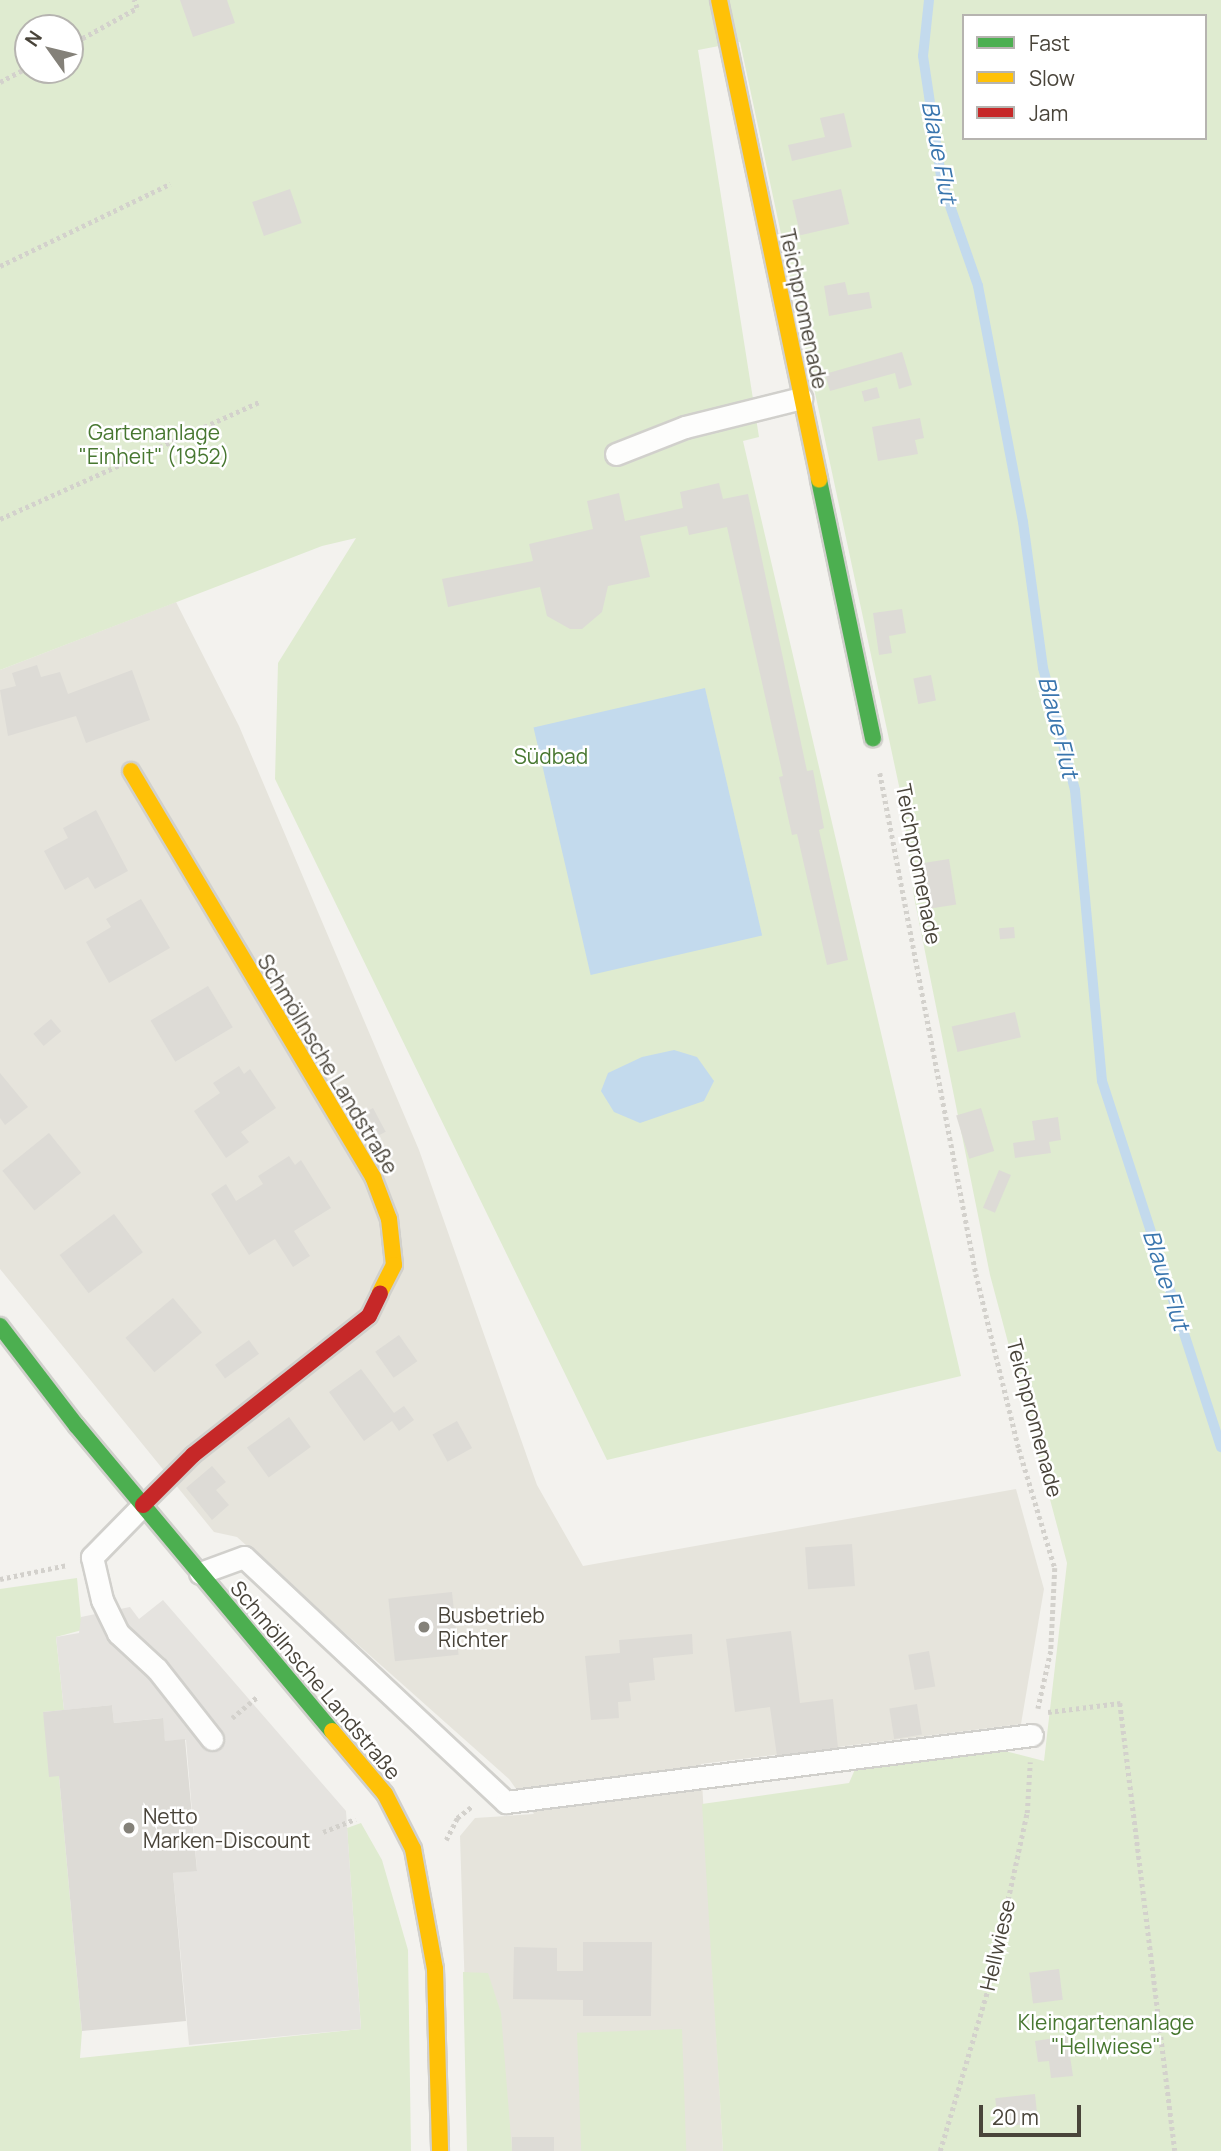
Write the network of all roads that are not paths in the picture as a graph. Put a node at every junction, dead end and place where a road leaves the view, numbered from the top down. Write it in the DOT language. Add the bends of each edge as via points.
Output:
graph roads {
  1 [pos="719,0"];
  2 [pos="801,398"];
  3 [pos="616,454"];
  4 [pos="873,738"];
  5 [pos="131,771"];
  6 [pos="0,1326"];
  7 [pos="143,1504"];
  8 [pos="200,1573"];
  9 [pos="1034,1724"];
  10 [pos="212,1739"];
  11 [pos="440,2151"];
  1 -- 2 [label="street, Teichpromenade"];
  2 -- 3 [label="lane" via="685,427"];
  2 -- 4 [label="street, Teichpromenade"];
  5 -- 7 [label="street, Schmöllnsche Landstraße" via="373,1177 389,1219 394,1265 369,1315 193,1455"];
  6 -- 7 [label="street, Schmöllnsche Landstraße"];
  7 -- 8 [label="street, Schmöllnsche Landstraße"];
  7 -- 10 [label="lane" via="92,1557 102,1600 118,1633 157,1669"];
  8 -- 9 [label="lane" via="244,1557 506,1802"];
  8 -- 11 [label="street, Schmöllnsche Landstraße" via="385,1794 413,1849 435,1969"];
}
